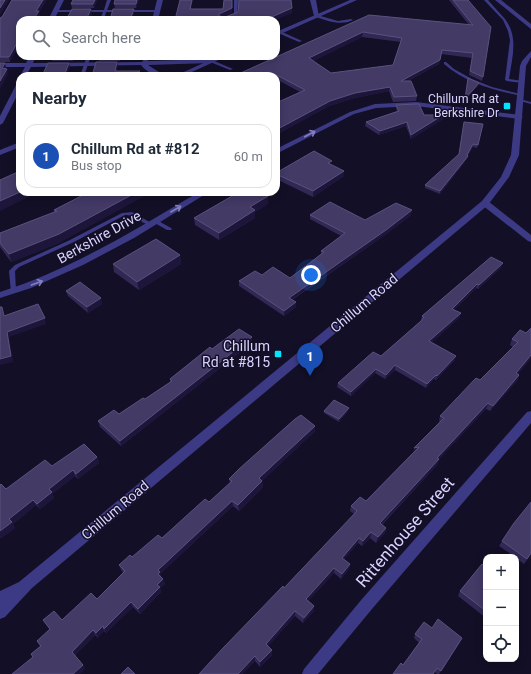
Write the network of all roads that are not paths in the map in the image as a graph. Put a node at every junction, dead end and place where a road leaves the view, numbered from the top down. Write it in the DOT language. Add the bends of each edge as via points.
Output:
graph roads {
  1 [pos="61,0"];
  2 [pos="109,0"];
  3 [pos="160,0"];
  4 [pos="236,0"];
  5 [pos="313,0"];
  6 [pos="354,0"];
  7 [pos="486,0"];
  8 [pos="498,0"];
  9 [pos="56,11"];
  10 [pos="105,11"];
  11 [pos="157,11"];
  12 [pos="53,16"];
  13 [pos="103,16"];
  14 [pos="156,16"];
  15 [pos="233,16"];
  16 [pos="317,16"];
  17 [pos="351,20"];
  18 [pos="531,27"];
  19 [pos="280,32"];
  20 [pos="280,34"];
  21 [pos="300,41"];
  22 [pos="531,53"];
  23 [pos="31,60"];
  24 [pos="88,60"];
  25 [pos="133,60"];
  26 [pos="145,60"];
  27 [pos="178,60"];
  28 [pos="211,61"];
  29 [pos="86,64"];
  30 [pos="445,64"];
  31 [pos="0,65"];
  32 [pos="29,65"];
  33 [pos="231,69"];
  34 [pos="25,72"];
  35 [pos="83,72"];
  36 [pos="154,72"];
  37 [pos="187,72"];
  38 [pos="522,82"];
  39 [pos="16,91"];
  40 [pos="525,99"];
  41 [pos="520,117"];
  42 [pos="0,123"];
  43 [pos="16,146"];
  44 [pos="280,150"];
  45 [pos="0,153"];
  46 [pos="198,196"];
  47 [pos="485,203"];
  48 [pos="153,222"];
  49 [pos="169,229"];
  50 [pos="531,239"];
  51 [pos="13,291"];
  52 [pos="0,295"];
  53 [pos="531,415"];
  54 [pos="27,583"];
  55 [pos="0,598"];
  56 [pos="0,612"];
  57 [pos="308,674"];
  1 -- 9 [label="street"];
  2 -- 10 [label="lane"];
  3 -- 11 [label="street"];
  4 -- 15 [label="lane" via="236,15"];
  5 -- 16 [label="street"];
  6 -- 16 [label="street"];
  7 -- 38 [label="lane" via="501,16 510,31 512,40 508,80"];
  8 -- 18 [label="street"];
  9 -- 10 [label="lane"];
  9 -- 12 [label="street"];
  10 -- 11 [label="lane"];
  10 -- 13 [label="lane"];
  11 -- 14 [label="street"];
  16 -- 17 [label="lane" via="335,22"];
  16 -- 19 [label="street"];
  20 -- 21 [label="lane"];
  22 -- 38 [label="street, Chillum Road" via="524,62"];
  23 -- 32 [label="street"];
  24 -- 29 [label="lane"];
  25 -- 29 [label="street"];
  26 -- 36 [label="street" via="147,68"];
  27 -- 28 [label="street"];
  28 -- 33 [label="lane"];
  28 -- 37 [label="street"];
  29 -- 32 [label="street"];
  29 -- 35 [label="lane"];
  30 -- 40 [label="lane" via="454,72 471,80"];
  31 -- 32 [label="street"];
  32 -- 34 [label="street"];
  38 -- 40 [label="street, Chillum Road"];
  39 -- 42 [label="street"];
  40 -- 41 [label="street, Chillum Road"];
  44 -- 41 [label="street, one-way" via="352,113 375,106 416,104"];
  41 -- 47 [label="street, Chillum Road" via="515,155 505,177"];
  43 -- 45 [label="street"];
  48 -- 46 [label="street, Berkshire Drive, one-way"];
  47 -- 50 [label="street"];
  47 -- 54 [label="street, Chillum Road"];
  48 -- 49 [label="lane"];
  51 -- 48 [label="street, Berkshire Drive, one-way" via="86,261"];
  48 -- 51 [label="lane" via="132,213 124,214 17,266 12,271"];
  51 -- 52 [label="street, Berkshire Drive"];
  53 -- 57 [label="street, Rittenhouse Street"];
  54 -- 55 [label="street, Chillum Road"];
  54 -- 56 [label="street, Chillum Road"];
}
